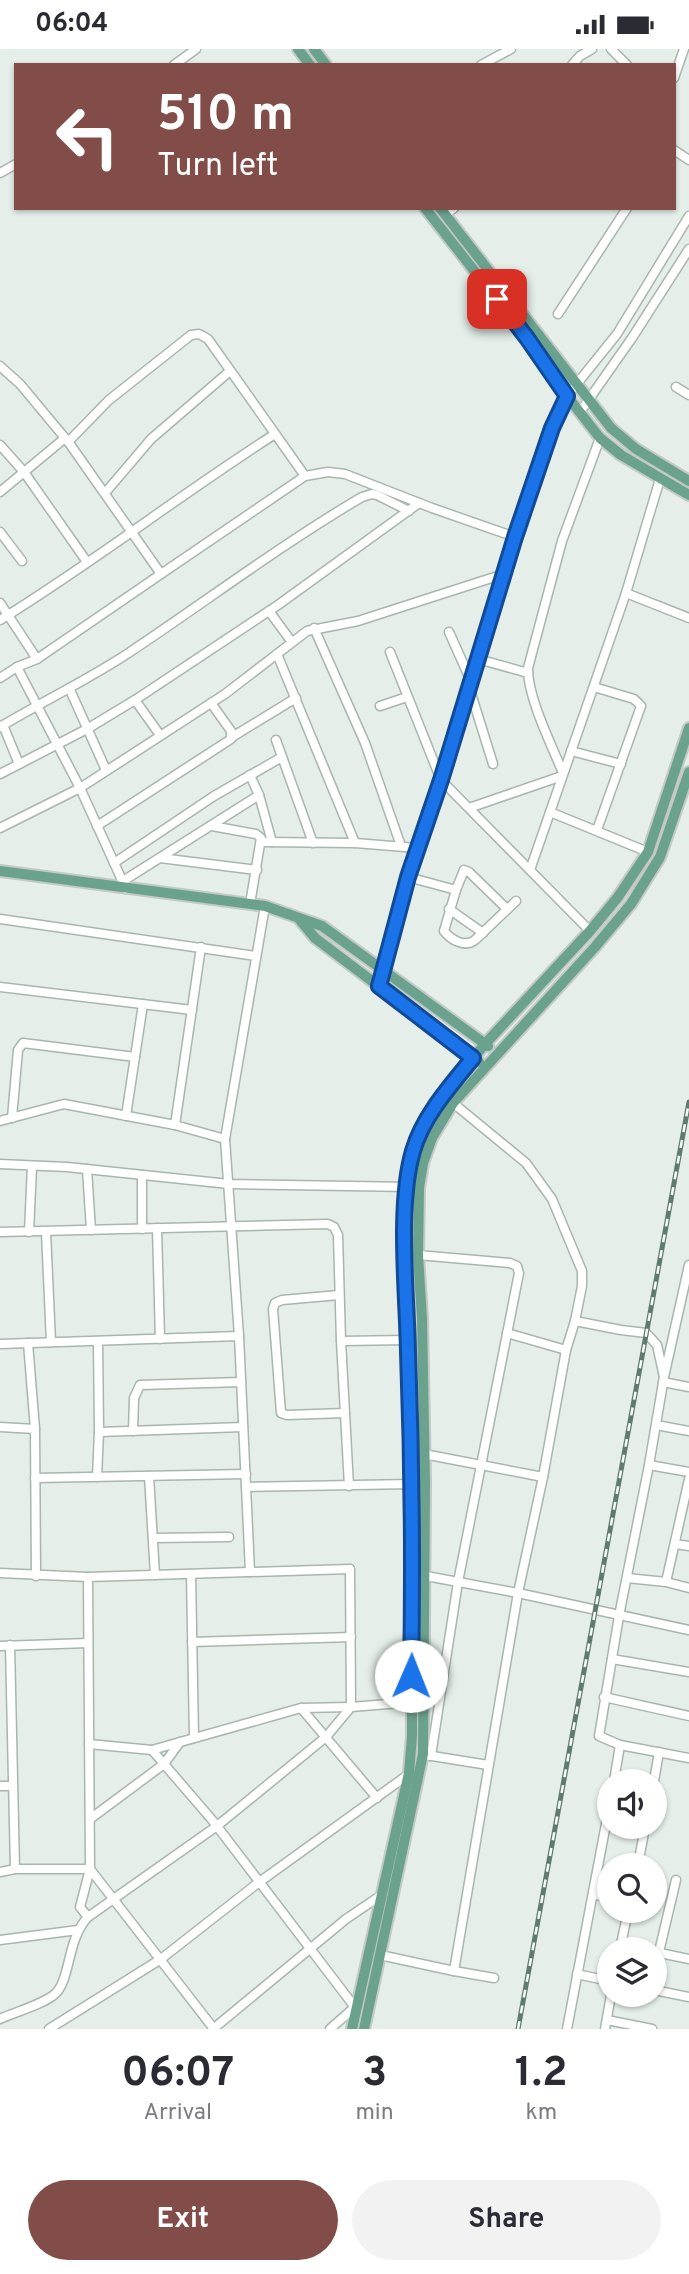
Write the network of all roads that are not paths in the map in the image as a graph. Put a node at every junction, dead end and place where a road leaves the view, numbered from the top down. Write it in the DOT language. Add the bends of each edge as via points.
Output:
graph roads {
  1 [pos="196,49"];
  2 [pos="511,49"];
  3 [pos="592,49"];
  4 [pos="611,49"];
  5 [pos="684,49"];
  6 [pos="177,63"];
  7 [pos="485,63"];
  8 [pos="574,63"];
  9 [pos="625,63"];
  10 [pos="676,72"];
  11 [pos="427,210"];
  12 [pos="446,210"];
  13 [pos="626,210"];
  14 [pos="689,216"];
  15 [pos="689,249"];
  16 [pos="558,314"];
  17 [pos="0,366"];
  18 [pos="230,371"];
  19 [pos="577,383"];
  20 [pos="676,387"];
  21 [pos="689,395"];
  22 [pos="567,396"];
  23 [pos="590,400"];
  24 [pos="580,412"];
  25 [pos="275,435"];
  26 [pos="600,438"];
  27 [pos="67,440"];
  28 [pos="0,445"];
  29 [pos="24,472"];
  30 [pos="304,476"];
  31 [pos="660,479"];
  32 [pos="689,481"];
  33 [pos="2,487"];
  34 [pos="105,493"];
  35 [pos="689,495"];
  36 [pos="419,503"];
  37 [pos="409,511"];
  38 [pos="0,532"];
  39 [pos="133,533"];
  40 [pos="515,537"];
  41 [pos="22,561"];
  42 [pos="87,562"];
  43 [pos="503,574"];
  44 [pos="161,575"];
  45 [pos="626,593"];
  46 [pos="0,603"];
  47 [pos="268,611"];
  48 [pos="4,617"];
  49 [pos="689,618"];
  50 [pos="314,628"];
  51 [pos="449,632"];
  52 [pos="291,641"];
  53 [pos="390,652"];
  54 [pos="277,654"];
  55 [pos="37,659"];
  56 [pos="478,659"];
  57 [pos="17,667"];
  58 [pos="528,673"];
  59 [pos="0,678"];
  60 [pos="470,684"];
  61 [pos="594,687"];
  62 [pos="70,690"];
  63 [pos="407,697"];
  64 [pos="296,698"];
  65 [pos="135,700"];
  66 [pos="211,703"];
  67 [pos="37,705"];
  68 [pos="380,706"];
  69 [pos="2,726"];
  70 [pos="689,728"];
  71 [pos="87,729"];
  72 [pos="160,735"];
  73 [pos="232,737"];
  74 [pos="276,740"];
  75 [pos="57,745"];
  76 [pos="571,751"];
  77 [pos="282,757"];
  78 [pos="19,764"];
  79 [pos="494,764"];
  80 [pos="621,764"];
  81 [pos="106,770"];
  82 [pos="689,772"];
  83 [pos="0,774"];
  84 [pos="250,775"];
  85 [pos="563,775"];
  86 [pos="441,780"];
  87 [pos="80,788"];
  88 [pos="259,795"];
  89 [pos="468,808"];
  90 [pos="550,812"];
  91 [pos="97,825"];
  92 [pos="212,826"];
  93 [pos="0,828"];
  94 [pos="597,829"];
  95 [pos="262,842"];
  96 [pos="272,842"];
  97 [pos="313,842"];
  98 [pos="355,843"];
  99 [pos="401,846"];
  100 [pos="417,848"];
  101 [pos="648,852"];
  102 [pos="160,858"];
  103 [pos="114,863"];
  104 [pos="257,870"];
  105 [pos="530,870"];
  106 [pos="0,871"];
  107 [pos="408,877"];
  108 [pos="124,885"];
  109 [pos="456,890"];
  110 [pos="516,901"];
  111 [pos="250,904"];
  112 [pos="265,906"];
  113 [pos="449,909"];
  114 [pos="507,909"];
  115 [pos="299,918"];
  116 [pos="0,919"];
  117 [pos="590,931"];
  118 [pos="483,933"];
  119 [pos="201,947"];
  120 [pos="256,956"];
  121 [pos="384,969"];
  122 [pos="0,986"];
  123 [pos="379,986"];
  124 [pos="143,1004"];
  125 [pos="192,1010"];
  126 [pos="485,1044"];
  127 [pos="496,1053"];
  128 [pos="135,1057"];
  129 [pos="473,1058"];
  130 [pos="485,1066"];
  131 [pos="453,1103"];
  132 [pos="126,1116"];
  133 [pos="12,1118"];
  134 [pos="0,1121"];
  135 [pos="175,1125"];
  136 [pos="225,1139"];
  137 [pos="0,1164"];
  138 [pos="32,1165"];
  139 [pos="87,1169"];
  140 [pos="142,1175"];
  141 [pos="229,1180"];
  142 [pos="413,1187"];
  143 [pos="233,1226"];
  144 [pos="157,1228"];
  145 [pos="142,1229"];
  146 [pos="91,1230"];
  147 [pos="0,1232"];
  148 [pos="29,1232"];
  149 [pos="46,1232"];
  150 [pos="418,1255"];
  151 [pos="689,1267"];
  152 [pos="339,1295"];
  153 [pos="575,1321"];
  154 [pos="507,1333"];
  155 [pos="239,1336"];
  156 [pos="160,1339"];
  157 [pos="408,1340"];
  158 [pos="97,1341"];
  159 [pos="341,1341"];
  160 [pos="51,1342"];
  161 [pos="0,1343"];
  162 [pos="29,1343"];
  163 [pos="566,1350"];
  164 [pos="663,1379"];
  165 [pos="241,1382"];
  166 [pos="689,1387"];
  167 [pos="345,1413"];
  168 [pos="656,1425"];
  169 [pos="0,1427"];
  170 [pos="243,1427"];
  171 [pos="35,1429"];
  172 [pos="133,1431"];
  173 [pos="689,1431"];
  174 [pos="99,1432"];
  175 [pos="424,1454"];
  176 [pos="480,1464"];
  177 [pos="649,1465"];
  178 [pos="689,1472"];
  179 [pos="246,1474"];
  180 [pos="149,1476"];
  181 [pos="97,1477"];
  182 [pos="543,1477"];
  183 [pos="35,1478"];
  184 [pos="689,1479"];
  185 [pos="412,1484"];
  186 [pos="349,1486"];
  187 [pos="246,1487"];
  188 [pos="685,1514"];
  189 [pos="229,1537"];
  190 [pos="153,1538"];
  191 [pos="675,1544"];
  192 [pos="689,1546"];
  193 [pos="250,1572"];
  194 [pos="0,1573"];
  195 [pos="191,1574"];
  196 [pos="155,1575"];
  197 [pos="36,1576"];
  198 [pos="426,1576"];
  199 [pos="88,1577"];
  200 [pos="627,1578"];
  201 [pos="458,1582"];
  202 [pos="666,1582"];
  203 [pos="689,1588"];
  204 [pos="518,1593"];
  205 [pos="619,1616"];
  206 [pos="689,1630"];
  207 [pos="351,1637"];
  208 [pos="192,1642"];
  209 [pos="88,1643"];
  210 [pos="5,1646"];
  211 [pos="612,1659"];
  212 [pos="689,1672"];
  213 [pos="604,1697"];
  214 [pos="413,1702"];
  215 [pos="301,1707"];
  216 [pos="351,1707"];
  217 [pos="10,1711"];
  218 [pos="0,1712"];
  219 [pos="689,1716"];
  220 [pos="326,1737"];
  221 [pos="194,1738"];
  222 [pos="181,1742"];
  223 [pos="89,1744"];
  224 [pos="620,1745"];
  225 [pos="152,1750"];
  226 [pos="659,1752"];
  227 [pos="427,1755"];
  228 [pos="689,1758"];
  229 [pos="164,1764"];
  230 [pos="488,1765"];
  231 [pos="616,1769"];
  232 [pos="656,1769"];
  233 [pos="409,1773"];
  234 [pos="0,1786"];
  235 [pos="11,1786"];
  236 [pos="377,1798"];
  237 [pos="90,1819"];
  238 [pos="217,1826"];
  239 [pos="603,1839"];
  240 [pos="15,1869"];
  241 [pos="90,1869"];
  242 [pos="0,1872"];
  243 [pos="676,1880"];
  244 [pos="258,1883"];
  245 [pos="383,1894"];
  246 [pos="593,1894"];
  247 [pos="597,1895"];
  248 [pos="114,1898"];
  249 [pos="88,1917"];
  250 [pos="78,1930"];
  251 [pos="663,1937"];
  252 [pos="0,1940"];
  253 [pos="311,1948"];
  254 [pos="667,1954"];
  255 [pos="380,1955"];
  256 [pos="161,1959"];
  257 [pos="689,1959"];
  258 [pos="454,1972"];
  259 [pos="577,1975"];
  260 [pos="494,1978"];
  261 [pos="597,1979"];
  262 [pos="667,1993"];
  263 [pos="689,1997"];
  264 [pos="356,2008"];
  265 [pos="0,2019"];
  266 [pos="606,2024"];
  267 [pos="49,2029"];
  268 [pos="214,2029"];
  269 [pos="330,2029"];
  270 [pos="352,2029"];
  271 [pos="364,2029"];
  272 [pos="567,2029"];
  273 [pos="652,2029"];
  1 -- 6 [label="street"];
  2 -- 7 [label="street"];
  3 -- 8 [label="street"];
  4 -- 9 [label="street"];
  5 -- 10 [label="street"];
  11 -- 22 [label="main road"];
  12 -- 19 [label="main road"];
  13 -- 16 [label="street"];
  14 -- 19 [label="street" via="617,334"];
  15 -- 23 [label="street"];
  17 -- 27 [label="street"];
  18 -- 25 [label="street"];
  18 -- 27 [label="street" via="205,336 191,335"];
  18 -- 34 [label="street" via="151,439"];
  19 -- 22 [label="street"];
  19 -- 23 [label="main road"];
  20 -- 21 [label="street"];
  22 -- 24 [label="main road"];
  22 -- 40 [label="street"];
  23 -- 24 [label="street"];
  23 -- 32 [label="main road" via="611,429"];
  24 -- 26 [label="main road"];
  25 -- 30 [label="street"];
  25 -- 39 [label="street"];
  26 -- 31 [label="main road"];
  26 -- 58 [label="street" via="562,541"];
  27 -- 29 [label="street"];
  27 -- 34 [label="street"];
  28 -- 29 [label="street"];
  29 -- 33 [label="street"];
  29 -- 42 [label="street"];
  30 -- 36 [label="street" via="345,474"];
  30 -- 44 [label="street"];
  31 -- 35 [label="main road"];
  31 -- 45 [label="street"];
  34 -- 39 [label="street"];
  36 -- 37 [label="street"];
  36 -- 40 [label="street"];
  37 -- 47 [label="street"];
  37 -- 62 [label="street" via="377,495 362,496"];
  38 -- 41 [label="street"];
  39 -- 42 [label="street"];
  39 -- 44 [label="street"];
  40 -- 43 [label="street"];
  42 -- 48 [label="street"];
  43 -- 50 [label="street" via="358,621"];
  43 -- 56 [label="street"];
  44 -- 55 [label="street"];
  45 -- 49 [label="street"];
  45 -- 61 [label="street"];
  46 -- 48 [label="street"];
  47 -- 52 [label="street"];
  47 -- 65 [label="street"];
  48 -- 55 [label="street"];
  50 -- 52 [label="street"];
  50 -- 99 [label="street" via="365,743"];
  51 -- 60 [label="street"];
  52 -- 54 [label="street"];
  53 -- 63 [label="street"];
  54 -- 64 [label="street"];
  54 -- 66 [label="street"];
  55 -- 57 [label="street"];
  56 -- 58 [label="street"];
  56 -- 60 [label="street"];
  57 -- 59 [label="street"];
  57 -- 67 [label="street"];
  58 -- 85 [label="street"];
  60 -- 79 [label="street"];
  60 -- 86 [label="street"];
  61 -- 76 [label="street"];
  61 -- 80 [label="street" via="641,703"];
  62 -- 67 [label="street"];
  62 -- 71 [label="street"];
  63 -- 68 [label="street"];
  63 -- 86 [label="street"];
  64 -- 73 [label="street"];
  64 -- 98 [label="street"];
  65 -- 71 [label="street"];
  65 -- 72 [label="street"];
  66 -- 72 [label="street"];
  66 -- 73 [label="street"];
  67 -- 69 [label="street"];
  67 -- 75 [label="street"];
  69 -- 78 [label="street"];
  70 -- 101 [label="main road"];
  71 -- 75 [label="street"];
  71 -- 81 [label="street"];
  72 -- 81 [label="street"];
  73 -- 91 [label="street"];
  74 -- 77 [label="street"];
  75 -- 78 [label="street"];
  75 -- 87 [label="street"];
  76 -- 80 [label="street"];
  76 -- 85 [label="street"];
  77 -- 84 [label="street"];
  77 -- 97 [label="street"];
  78 -- 83 [label="street"];
  80 -- 94 [label="street"];
  81 -- 87 [label="street"];
  82 -- 127 [label="main road" via="660,857 631,904"];
  84 -- 88 [label="street"];
  84 -- 103 [label="street"];
  85 -- 89 [label="street"];
  85 -- 90 [label="street"];
  86 -- 89 [label="street"];
  86 -- 100 [label="street"];
  87 -- 91 [label="street"];
  87 -- 93 [label="street"];
  88 -- 92 [label="street"];
  88 -- 96 [label="street"];
  89 -- 105 [label="street"];
  90 -- 94 [label="street"];
  90 -- 105 [label="street"];
  91 -- 103 [label="street"];
  92 -- 95 [label="street" via="256,834"];
  92 -- 102 [label="street"];
  94 -- 101 [label="street"];
  95 -- 96 [label="street"];
  95 -- 104 [label="street"];
  96 -- 97 [label="street"];
  97 -- 98 [label="street"];
  98 -- 99 [label="street"];
  99 -- 100 [label="street"];
  100 -- 107 [label="street"];
  101 -- 117 [label="main road"];
  102 -- 104 [label="street"];
  102 -- 108 [label="street"];
  103 -- 108 [label="street"];
  104 -- 111 [label="street"];
  105 -- 117 [label="street"];
  106 -- 108 [label="main road"];
  107 -- 109 [label="street"];
  107 -- 121 [label="street"];
  108 -- 111 [label="main road"];
  109 -- 113 [label="street"];
  109 -- 114 [label="street" via="463,871 468,871"];
  110 -- 114 [label="street"];
  111 -- 112 [label="main road"];
  112 -- 115 [label="main road"];
  112 -- 120 [label="street"];
  113 -- 118 [label="street"];
  113 -- 118 [label="street" via="443,928 448,936 468,945"];
  114 -- 118 [label="street"];
  115 -- 121 [label="main road" via="322,926"];
  115 -- 123 [label="main road" via="315,938"];
  116 -- 119 [label="street"];
  117 -- 126 [label="main road"];
  119 -- 120 [label="street"];
  119 -- 125 [label="street"];
  120 -- 136 [label="street"];
  121 -- 123 [label="street"];
  121 -- 126 [label="main road"];
  122 -- 124 [label="street"];
  123 -- 129 [label="main road"];
  124 -- 125 [label="street"];
  124 -- 128 [label="street"];
  125 -- 135 [label="street"];
  126 -- 127 [label="main road"];
  126 -- 129 [label="main road"];
  127 -- 130 [label="main road"];
  128 -- 132 [label="street"];
  128 -- 133 [label="street" via="23,1043 18,1050"];
  129 -- 130 [label="main road"];
  129 -- 142 [label="main road" via="420,1133 413,1149"];
  130 -- 131 [label="main road"];
  131 -- 142 [label="main road" via="432,1138"];
  131 -- 153 [label="street" via="526,1163 552,1199 582,1271"];
  132 -- 133 [label="street" via="64,1104"];
  132 -- 135 [label="street"];
  133 -- 134 [label="street"];
  135 -- 136 [label="street"];
  136 -- 141 [label="street"];
  137 -- 138 [label="street"];
  138 -- 139 [label="street"];
  138 -- 148 [label="street"];
  139 -- 140 [label="street"];
  139 -- 146 [label="street"];
  140 -- 141 [label="street"];
  140 -- 145 [label="street"];
  141 -- 142 [label="street"];
  141 -- 143 [label="street"];
  142 -- 150 [label="main road"];
  142 -- 157 [label="main road" via="405,1256"];
  143 -- 144 [label="street"];
  143 -- 152 [label="street" via="334,1227"];
  143 -- 155 [label="street"];
  144 -- 145 [label="street"];
  144 -- 156 [label="street"];
  145 -- 146 [label="street"];
  146 -- 149 [label="street"];
  147 -- 148 [label="street"];
  148 -- 149 [label="street"];
  149 -- 160 [label="street"];
  150 -- 154 [label="street" via="517,1266"];
  150 -- 175 [label="main road"];
  151 -- 164 [label="street"];
  152 -- 159 [label="street"];
  152 -- 167 [label="street" via="278,1300 273,1309 281,1413"];
  153 -- 163 [label="street"];
  153 -- 164 [label="street" via="646,1333 657,1345"];
  154 -- 163 [label="street"];
  154 -- 176 [label="street"];
  155 -- 156 [label="street"];
  155 -- 165 [label="street"];
  156 -- 158 [label="street"];
  157 -- 159 [label="street"];
  157 -- 185 [label="main road"];
  158 -- 160 [label="street"];
  158 -- 174 [label="street"];
  159 -- 167 [label="street"];
  160 -- 162 [label="street"];
  161 -- 162 [label="street"];
  162 -- 171 [label="street"];
  163 -- 182 [label="street"];
  164 -- 166 [label="street"];
  164 -- 168 [label="street"];
  165 -- 170 [label="street"];
  165 -- 172 [label="street" via="140,1385 134,1398"];
  167 -- 186 [label="street"];
  168 -- 173 [label="street"];
  168 -- 177 [label="street"];
  169 -- 171 [label="street"];
  170 -- 172 [label="street"];
  170 -- 179 [label="street"];
  171 -- 183 [label="street"];
  172 -- 174 [label="street"];
  174 -- 181 [label="street"];
  175 -- 176 [label="street"];
  175 -- 198 [label="main road"];
  176 -- 182 [label="street"];
  176 -- 201 [label="street"];
  177 -- 178 [label="street"];
  177 -- 200 [label="street"];
  179 -- 180 [label="street"];
  179 -- 187 [label="street"];
  180 -- 181 [label="street"];
  180 -- 190 [label="street"];
  181 -- 183 [label="street"];
  182 -- 204 [label="street"];
  183 -- 197 [label="street"];
  184 -- 188 [label="street"];
  185 -- 186 [label="street"];
  185 -- 214 [label="main road"];
  186 -- 187 [label="street"];
  187 -- 193 [label="street"];
  188 -- 191 [label="street"];
  189 -- 190 [label="street"];
  190 -- 196 [label="street"];
  191 -- 192 [label="street"];
  191 -- 202 [label="street"];
  193 -- 195 [label="street"];
  193 -- 207 [label="street" via="350,1569"];
  194 -- 197 [label="street"];
  195 -- 196 [label="street"];
  195 -- 208 [label="street"];
  196 -- 199 [label="street"];
  197 -- 199 [label="street"];
  198 -- 201 [label="street"];
  198 -- 227 [label="main road"];
  199 -- 209 [label="street"];
  200 -- 202 [label="street"];
  200 -- 205 [label="street"];
  201 -- 204 [label="street"];
  201 -- 227 [label="street"];
  202 -- 203 [label="street"];
  204 -- 205 [label="street"];
  204 -- 230 [label="street"];
  205 -- 206 [label="street"];
  205 -- 211 [label="street"];
  207 -- 208 [label="street"];
  207 -- 216 [label="street"];
  208 -- 221 [label="street"];
  209 -- 210 [label="street"];
  209 -- 223 [label="street"];
  210 -- 217 [label="street"];
  211 -- 212 [label="street"];
  211 -- 213 [label="street"];
  213 -- 219 [label="street"];
  213 -- 224 [label="street" via="599,1736"];
  214 -- 216 [label="street"];
  214 -- 233 [label="main road"];
  215 -- 216 [label="street"];
  215 -- 220 [label="street"];
  215 -- 221 [label="street"];
  216 -- 220 [label="street"];
  217 -- 218 [label="street"];
  217 -- 235 [label="street"];
  220 -- 236 [label="street"];
  220 -- 238 [label="street"];
  221 -- 222 [label="street"];
  222 -- 225 [label="street"];
  222 -- 229 [label="street"];
  223 -- 225 [label="street"];
  223 -- 237 [label="street"];
  224 -- 226 [label="street"];
  224 -- 231 [label="street"];
  225 -- 229 [label="street"];
  226 -- 228 [label="street"];
  226 -- 232 [label="street"];
  227 -- 230 [label="street"];
  227 -- 255 [label="main road"];
  229 -- 237 [label="street"];
  229 -- 238 [label="street"];
  230 -- 258 [label="street"];
  233 -- 236 [label="street"];
  233 -- 245 [label="main road"];
  234 -- 235 [label="street"];
  235 -- 240 [label="street"];
  236 -- 244 [label="street"];
  237 -- 241 [label="street"];
  238 -- 244 [label="street"];
  238 -- 248 [label="street"];
  239 -- 246 [label="street"];
  240 -- 241 [label="street"];
  240 -- 242 [label="street"];
  241 -- 248 [label="street"];
  241 -- 249 [label="street" via="80,1907"];
  243 -- 251 [label="street"];
  244 -- 253 [label="street"];
  244 -- 256 [label="street"];
  245 -- 253 [label="street"];
  245 -- 264 [label="main road"];
  246 -- 247 [label="street"];
  246 -- 259 [label="street"];
  248 -- 249 [label="street"];
  248 -- 256 [label="street"];
  249 -- 250 [label="street"];
  250 -- 252 [label="street"];
  250 -- 265 [label="street" via="55,1994"];
  253 -- 264 [label="street"];
  253 -- 268 [label="street"];
  254 -- 257 [label="street"];
  255 -- 258 [label="street"];
  255 -- 271 [label="main road"];
  256 -- 267 [label="street"];
  256 -- 268 [label="street"];
  258 -- 260 [label="street"];
  259 -- 261 [label="street"];
  259 -- 272 [label="street"];
  262 -- 263 [label="street"];
  264 -- 269 [label="street"];
  264 -- 270 [label="main road"];
  266 -- 273 [label="street"];
}
